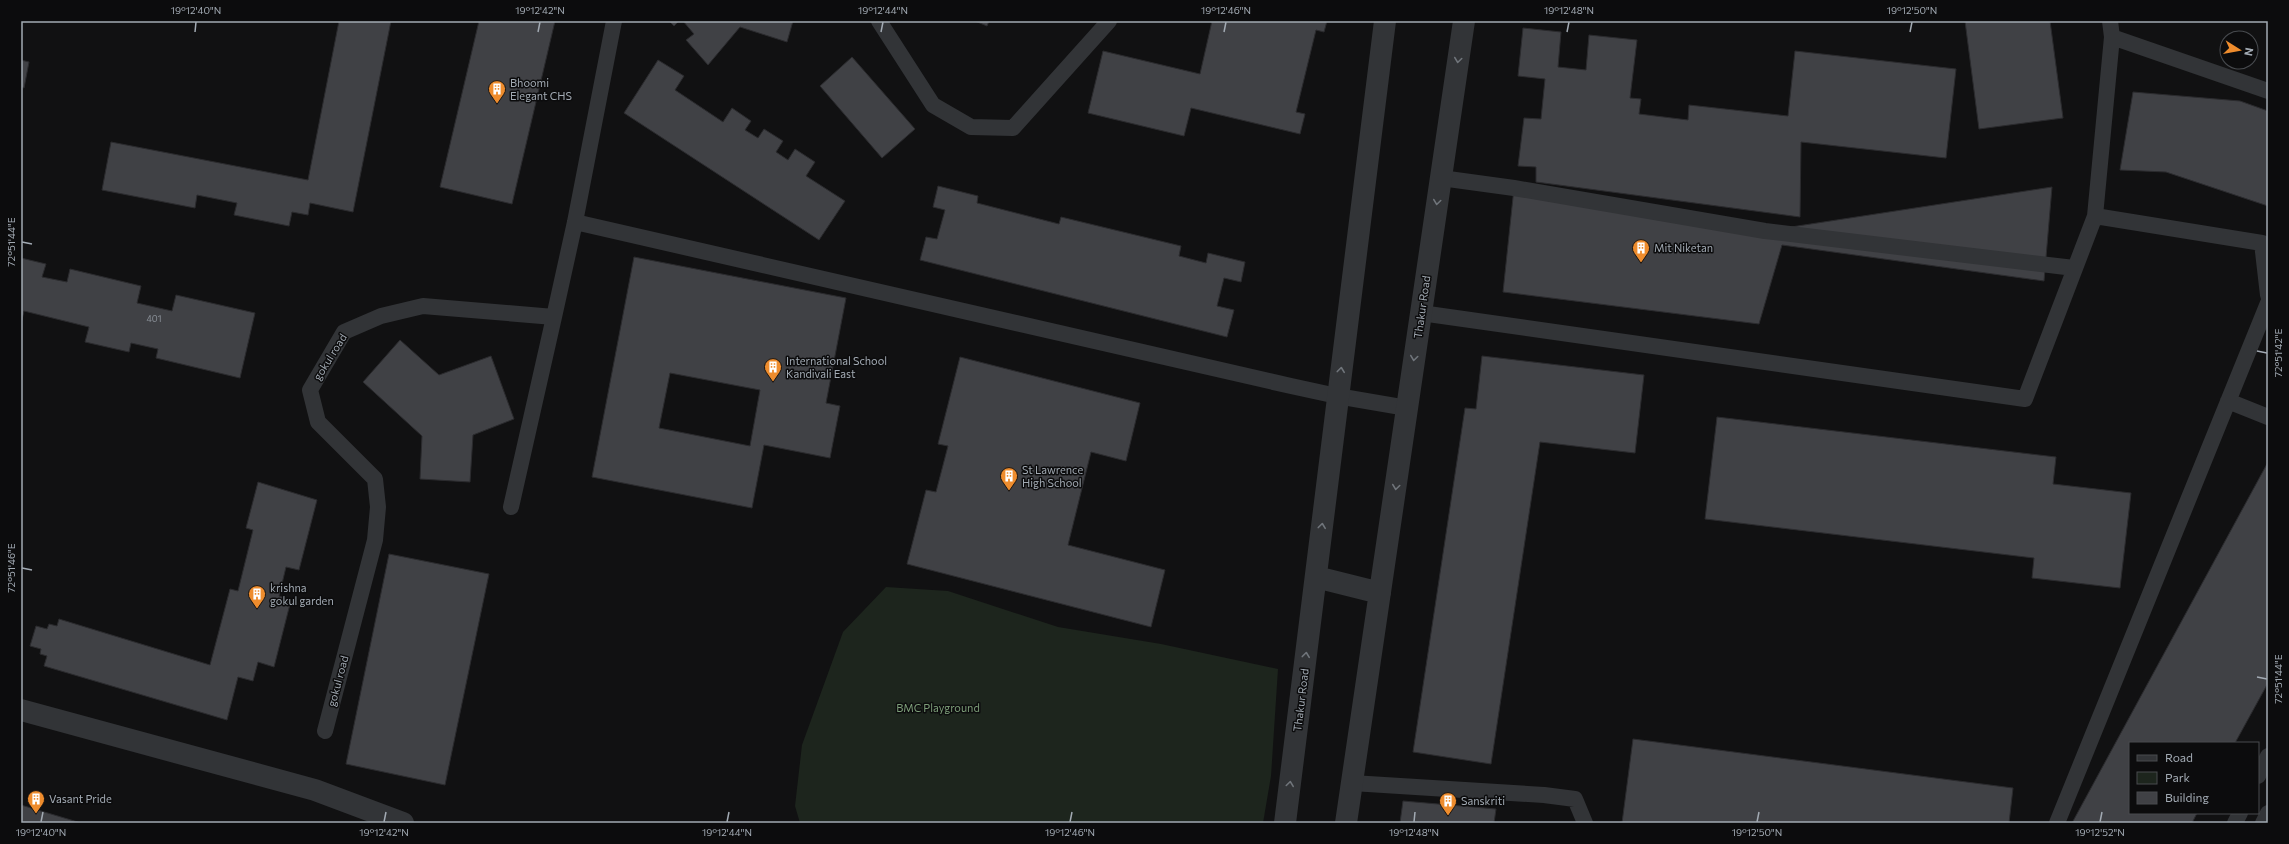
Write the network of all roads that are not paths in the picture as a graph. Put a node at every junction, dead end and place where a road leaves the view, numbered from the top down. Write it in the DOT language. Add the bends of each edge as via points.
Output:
graph roads {
  1 [pos="614,21"];
  2 [pos="879,21"];
  3 [pos="1109,21"];
  4 [pos="1385,21"];
  5 [pos="1464,21"];
  6 [pos="2110,21"];
  7 [pos="2112,37"];
  8 [pos="2268,92"];
  9 [pos="1441,178"];
  10 [pos="2095,216"];
  11 [pos="575,222"];
  12 [pos="2074,268"];
  13 [pos="2268,295"];
  14 [pos="2268,303"];
  15 [pos="1421,313"];
  16 [pos="554,317"];
  17 [pos="1337,396"];
  18 [pos="2228,401"];
  19 [pos="1407,408"];
  20 [pos="2268,417"];
  21 [pos="511,508"];
  22 [pos="1316,576"];
  23 [pos="1380,592"];
  24 [pos="21,710"];
  25 [pos="325,731"];
  26 [pos="2268,756"];
  27 [pos="2259,774"];
  28 [pos="1352,783"];
  29 [pos="2268,813"];
  30 [pos="2240,814"];
  31 [pos="403,823"];
  32 [pos="1284,823"];
  33 [pos="1346,823"];
  34 [pos="1585,823"];
  35 [pos="2057,823"];
  36 [pos="2235,823"];
  37 [pos="2262,823"];
  1 -- 11 [label="lane"];
  2 -- 3 [label="lane" via="933,105 971,127 1013,128"];
  17 -- 4 [label="street, Thakur Road, one-way"];
  5 -- 9 [label="street, Thakur Road, one-way"];
  6 -- 7 [label="lane"];
  7 -- 8 [label="lane"];
  7 -- 10 [label="lane"];
  9 -- 12 [label="lane" via="1765,231"];
  9 -- 15 [label="street, Thakur Road, one-way"];
  10 -- 12 [label="lane"];
  10 -- 13 [label="lane" via="2262,243"];
  11 -- 16 [label="lane"];
  11 -- 17 [label="lane"];
  12 -- 15 [label="lane" via="2025,399"];
  14 -- 18 [label="lane"];
  15 -- 19 [label="street, Thakur Road, one-way"];
  16 -- 21 [label="lane"];
  16 -- 25 [label="lane, gokul road" via="423,306 382,316 344,332 310,390 318,422 375,479 378,508 375,540"];
  17 -- 19 [label="lane"];
  22 -- 17 [label="street, Thakur Road, one-way"];
  18 -- 20 [label="lane"];
  18 -- 35 [label="lane"];
  19 -- 23 [label="street, Thakur Road, one-way"];
  22 -- 23 [label="street"];
  32 -- 22 [label="street, Thakur Road, one-way"];
  23 -- 28 [label="street, Thakur Road"];
  24 -- 31 [label="street" via="315,790"];
  26 -- 27 [label="lane"];
  28 -- 33 [label="street, Thakur Road"];
  28 -- 34 [label="lane" via="1575,799"];
  29 -- 37 [label="lane"];
  30 -- 36 [label="lane"];
}
